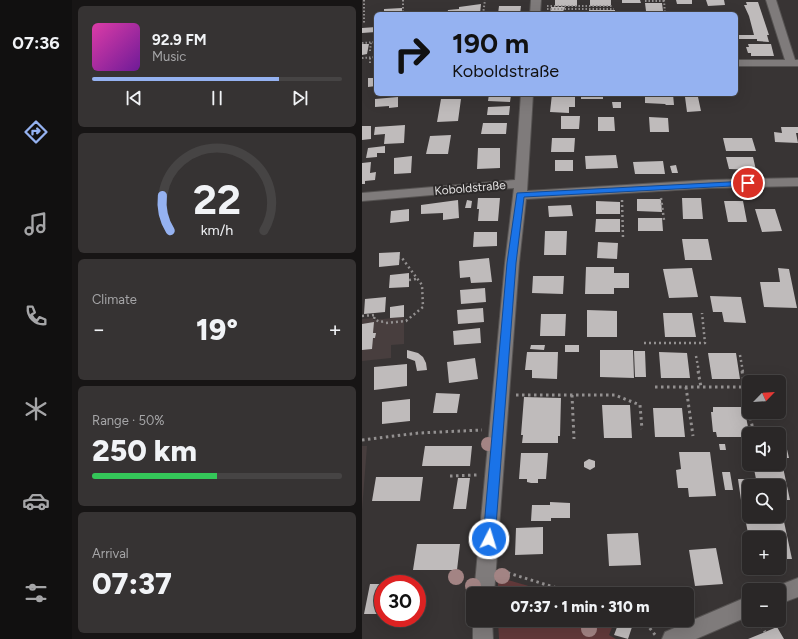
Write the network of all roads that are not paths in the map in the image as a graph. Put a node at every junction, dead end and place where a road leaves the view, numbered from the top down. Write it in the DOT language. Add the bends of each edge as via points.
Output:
graph roads {
  1 [pos="771,0"];
  2 [pos="738,63"];
  3 [pos="795,63"];
  4 [pos="527,96"];
  5 [pos="798,182"];
  6 [pos="520,189"];
  7 [pos="362,197"];
  8 [pos="485,587"];
  9 [pos="798,587"];
  10 [pos="786,592"];
  11 [pos="742,610"];
  12 [pos="482,627"];
  13 [pos="694,634"];
  14 [pos="483,639"];
  15 [pos="672,639"];
  1 -- 3 [label="street"];
  2 -- 3 [label="street"];
  4 -- 6 [label="street"];
  5 -- 6 [label="street, Koboldstraße" via="621,189"];
  6 -- 7 [label="street, Koboldstraße" via="420,192"];
  6 -- 8 [label="street"];
  9 -- 10 [label="street"];
  11 -- 13 [label="street"];
  12 -- 14 [label="street"];
  13 -- 15 [label="street"];
}
